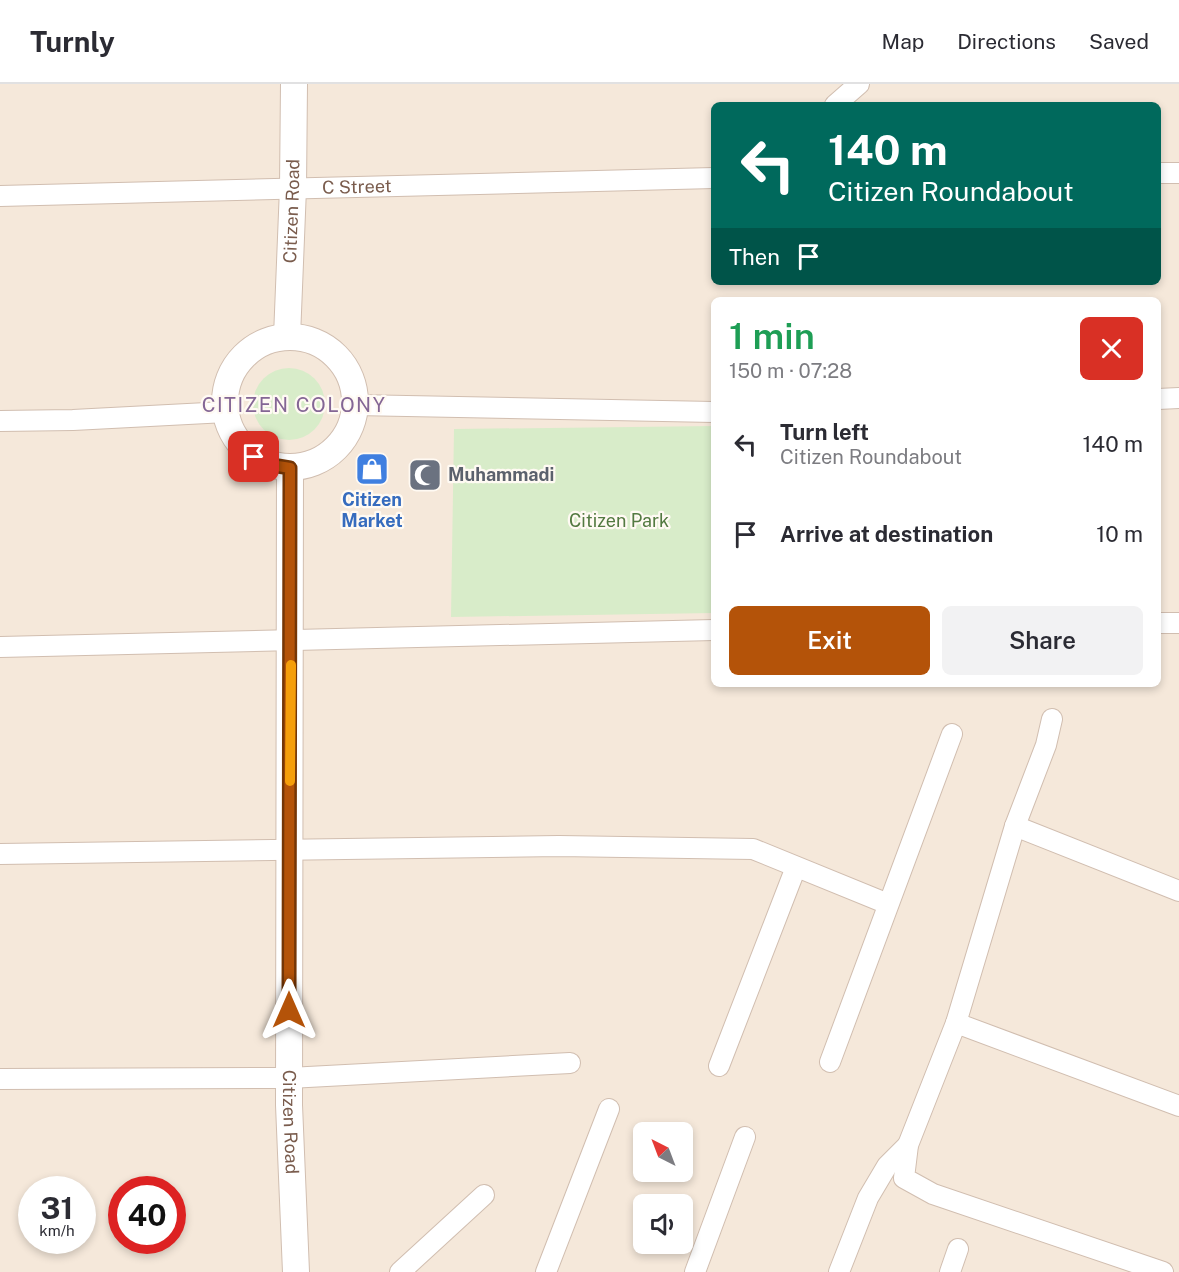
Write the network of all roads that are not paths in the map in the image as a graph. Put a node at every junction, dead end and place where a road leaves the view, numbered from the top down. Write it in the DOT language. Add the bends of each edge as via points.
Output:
graph roads {
  1 [pos="294,84"];
  2 [pos="859,84"];
  3 [pos="839,102"];
  4 [pos="1179,172"];
  5 [pos="1161,173"];
  6 [pos="711,178"];
  7 [pos="293,188"];
  8 [pos="0,196"];
  9 [pos="287,337"];
  10 [pos="1161,399"];
  11 [pos="1179,399"];
  12 [pos="355,405"];
  13 [pos="225,412"];
  14 [pos="711,412"];
  15 [pos="0,421"];
  16 [pos="290,468"];
  17 [pos="1161,623"];
  18 [pos="1179,623"];
  19 [pos="711,630"];
  20 [pos="291,641"];
  21 [pos="0,647"];
  22 [pos="1052,719"];
  23 [pos="952,734"];
  24 [pos="1015,826"];
  25 [pos="290,851"];
  26 [pos="0,854"];
  27 [pos="796,867"];
  28 [pos="1179,891"];
  29 [pos="888,904"];
  30 [pos="956,1023"];
  31 [pos="830,1062"];
  32 [pos="570,1063"];
  33 [pos="719,1066"];
  34 [pos="289,1078"];
  35 [pos="0,1079"];
  36 [pos="1179,1106"];
  37 [pos="609,1109"];
  38 [pos="745,1137"];
  39 [pos="908,1145"];
  40 [pos="484,1195"];
  41 [pos="958,1249"];
  42 [pos="296,1272"];
  43 [pos="400,1272"];
  44 [pos="546,1272"];
  45 [pos="695,1272"];
  46 [pos="839,1272"];
  47 [pos="950,1272"];
  48 [pos="1163,1272"];
  1 -- 7 [label="street, Citizen Road"];
  2 -- 3 [label="street"];
  4 -- 5 [label="street"];
  6 -- 7 [label="street, C Street"];
  7 -- 8 [label="street, C Street"];
  7 -- 9 [label="street, Citizen Road"];
  9 -- 12 [label="street" via="308,339 336,356 353,384"];
  9 -- 13 [label="street" via="266,342 247,353 233,370 226,390"];
  10 -- 11 [label="street"];
  12 -- 14 [label="street"];
  12 -- 16 [label="street" via="342,442 327,456 309,465"];
  13 -- 15 [label="street"];
  13 -- 16 [label="street" via="231,430 254,457"];
  16 -- 20 [label="street, Citizen Road"];
  17 -- 18 [label="street"];
  19 -- 20 [label="street"];
  20 -- 21 [label="street"];
  20 -- 25 [label="street, Citizen Road"];
  22 -- 24 [label="street"];
  23 -- 29 [label="street"];
  24 -- 28 [label="street"];
  24 -- 30 [label="street"];
  25 -- 26 [label="street"];
  25 -- 27 [label="street" via="559,846 753,849"];
  25 -- 34 [label="street, Citizen Road"];
  27 -- 29 [label="street"];
  27 -- 33 [label="street"];
  29 -- 31 [label="street"];
  30 -- 36 [label="street"];
  30 -- 39 [label="street"];
  32 -- 34 [label="street"];
  34 -- 35 [label="street"];
  34 -- 42 [label="street, Citizen Road"];
  37 -- 44 [label="street"];
  38 -- 45 [label="street"];
  39 -- 46 [label="street" via="887,1166 868,1198"];
  39 -- 48 [label="street" via="904,1178 933,1194"];
  40 -- 43 [label="street"];
  41 -- 47 [label="street"];
}
